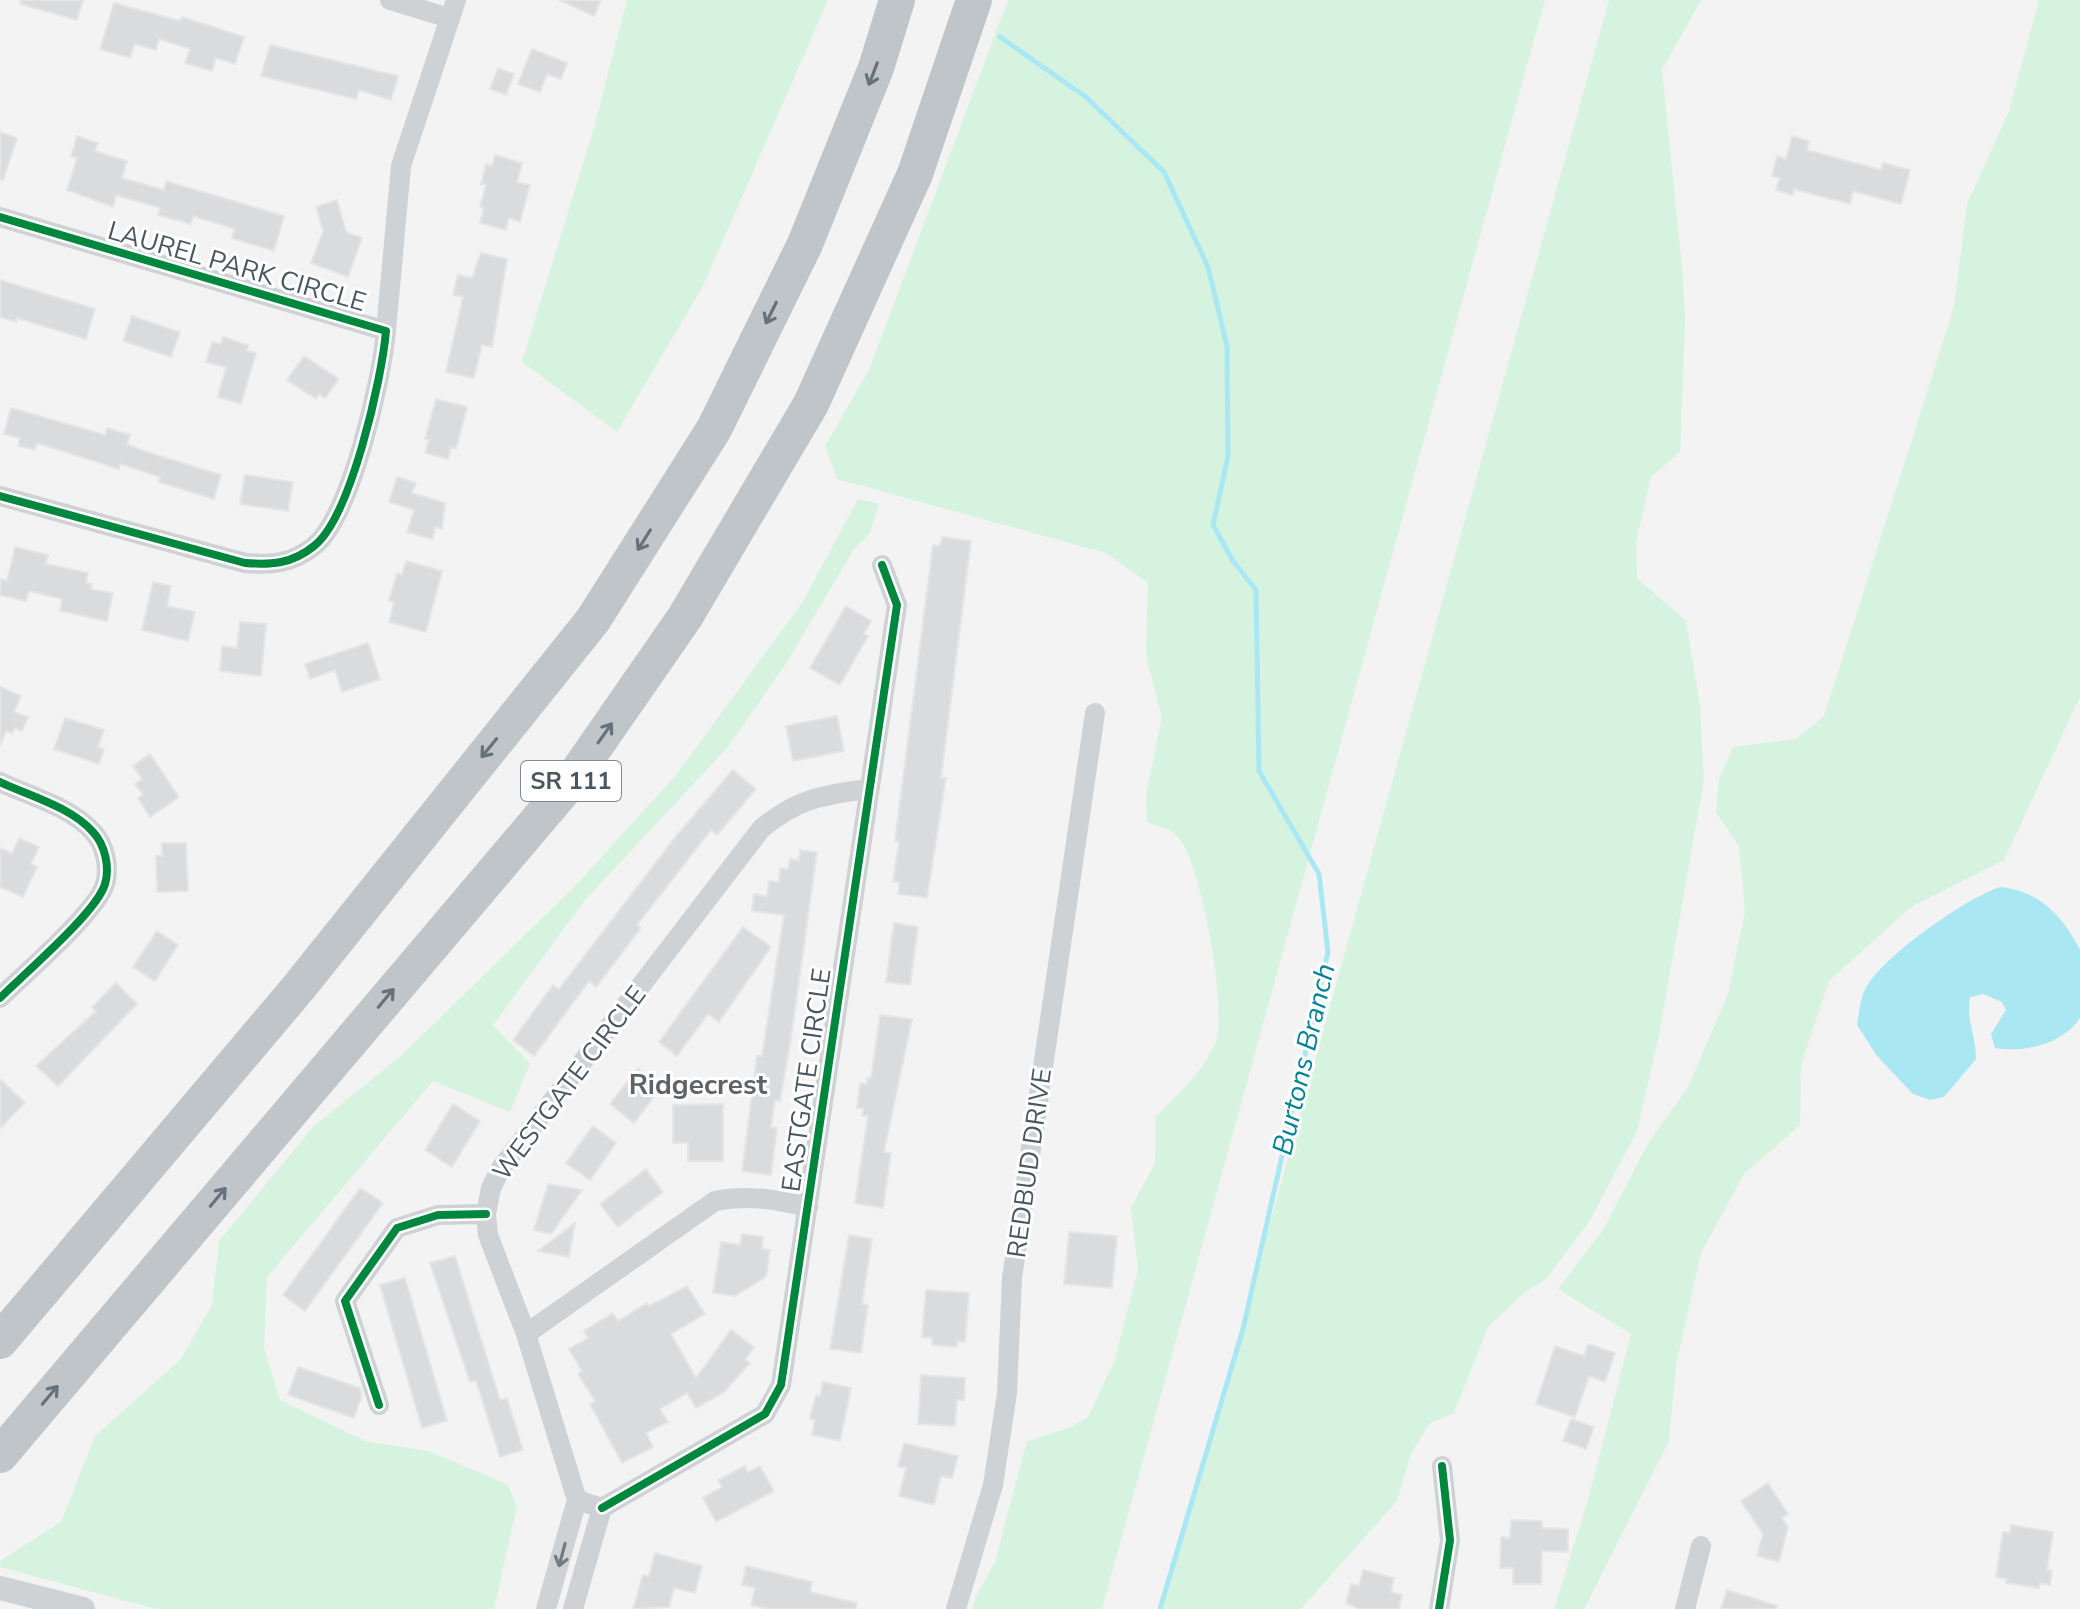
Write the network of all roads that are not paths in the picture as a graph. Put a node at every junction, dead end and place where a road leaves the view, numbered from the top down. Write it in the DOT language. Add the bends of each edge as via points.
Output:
graph roads {
  1 [pos="390,0"];
  2 [pos="897,0"];
  3 [pos="974,0"];
  4 [pos="452,9"];
  5 [pos="0,217"];
  6 [pos="386,331"];
  7 [pos="0,496"];
  8 [pos="882,565"];
  9 [pos="1095,713"];
  10 [pos="0,782"];
  11 [pos="869,789"];
  12 [pos="0,998"];
  13 [pos="808,1207"];
  14 [pos="486,1214"];
  15 [pos="526,1334"];
  16 [pos="0,1341"];
  17 [pos="379,1405"];
  18 [pos="0,1455"];
  19 [pos="1442,1466"];
  20 [pos="577,1500"];
  21 [pos="602,1508"];
  22 [pos="1701,1546"];
  23 [pos="0,1588"];
  24 [pos="83,1609"];
  25 [pos="546,1609"];
  26 [pos="573,1609"];
  27 [pos="956,1609"];
  28 [pos="1439,1609"];
  29 [pos="1685,1609"];
  1 -- 4 [label="street"];
  2 -- 16 [label="highway, SR 111, one-way" via="876,68 805,244 714,429 593,620 299,987"];
  18 -- 3 [label="highway, SR 111, one-way" via="572,780 685,617 811,404 915,174"];
  4 -- 6 [label="street" via="401,166"];
  5 -- 6 [label="street, LAUREL PARK CIRCLE"];
  6 -- 7 [label="street, LAUREL PARK CIRCLE" via="369,422 336,518 317,544 299,557 274,566 245,563"];
  8 -- 11 [label="street, EASTGATE CIRCLE" via="897,605"];
  9 -- 27 [label="street, REDBUD DRIVE" via="1012,1278 1007,1393 993,1485"];
  10 -- 12 [label="street" via="75,817 94,833 106,855 107,873 95,902"];
  11 -- 13 [label="street, EASTGATE CIRCLE"];
  11 -- 14 [label="street, WESTGATE CIRCLE" via="814,796 761,829 501,1168"];
  13 -- 15 [label="street" via="764,1198 715,1201"];
  13 -- 21 [label="street, EASTGATE CIRCLE" via="781,1385 765,1414"];
  14 -- 15 [label="street, WESTGATE CIRCLE" via="488,1235"];
  14 -- 17 [label="street" via="438,1215 397,1228 345,1301"];
  15 -- 20 [label="street, WESTGATE CIRCLE"];
  19 -- 28 [label="street" via="1450,1540"];
  20 -- 21 [label="street"];
  20 -- 25 [label="street, one-way"];
  21 -- 26 [label="street"];
  22 -- 29 [label="street"];
  23 -- 24 [label="street"];
}
